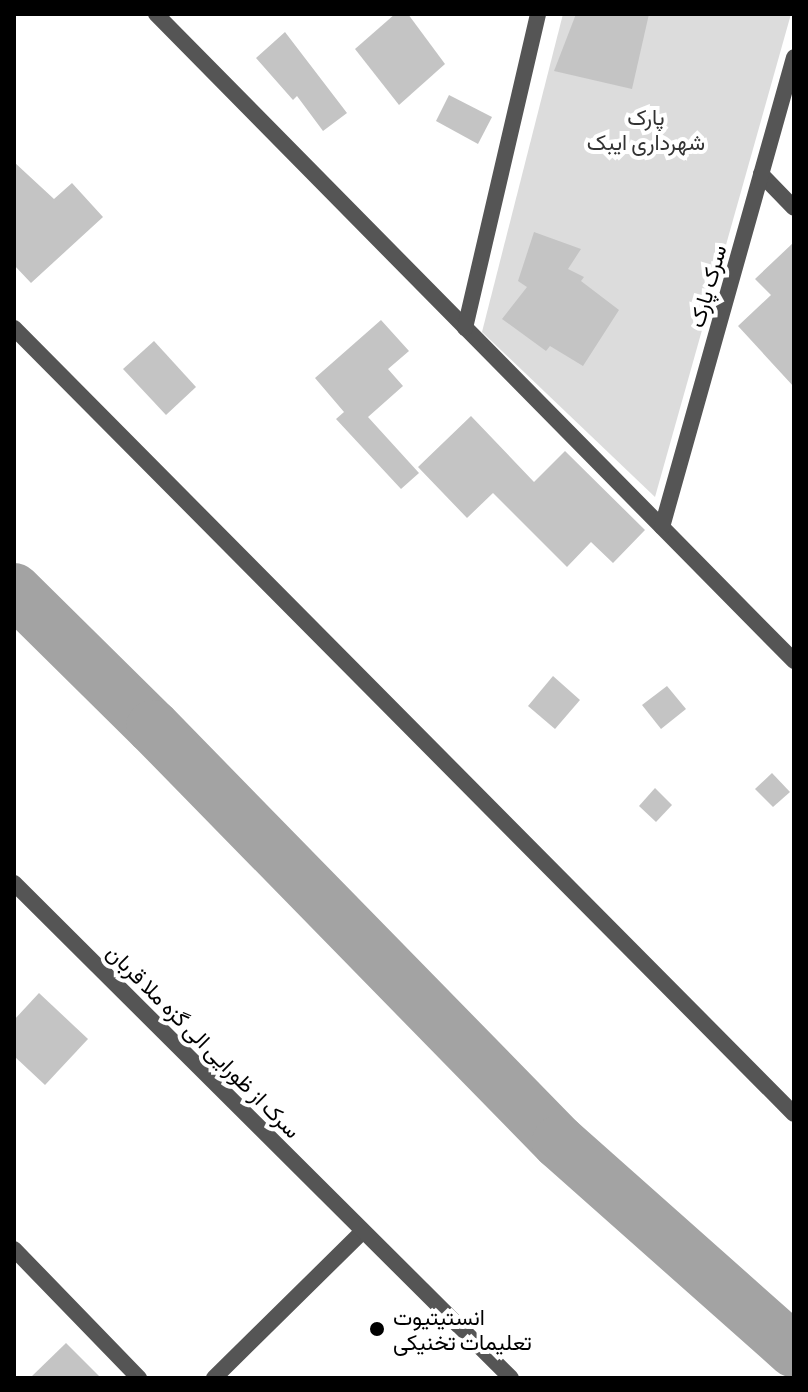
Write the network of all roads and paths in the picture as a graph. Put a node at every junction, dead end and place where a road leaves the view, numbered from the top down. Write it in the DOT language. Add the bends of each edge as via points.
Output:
graph roads {
  1 [pos="156,14"];
  2 [pos="538,14"];
  3 [pos="794,57"];
  4 [pos="761,174"];
  5 [pos="794,208"];
  6 [pos="14,328"];
  7 [pos="465,328"];
  8 [pos="662,527"];
  9 [pos="794,661"];
  10 [pos="14,883"];
  11 [pos="794,1114"];
  12 [pos="363,1231"];
  13 [pos="14,1249"];
  14 [pos="139,1378"];
  15 [pos="214,1378"];
  16 [pos="511,1378"];
  1 -- 7 [label="street"];
  2 -- 7 [label="street"];
  3 -- 4 [label="street, سرک پارک"];
  4 -- 5 [label="street"];
  4 -- 8 [label="street, سرک پارک"];
  6 -- 11 [label="street"];
  7 -- 8 [label="street"];
  8 -- 9 [label="street"];
  10 -- 12 [label="street, سرک از ظورایی الی گزه ملا قربان"];
  12 -- 15 [label="street"];
  12 -- 16 [label="street, سرک از ظورایی الی گزه ملا قربان"];
  13 -- 14 [label="street"];
}
